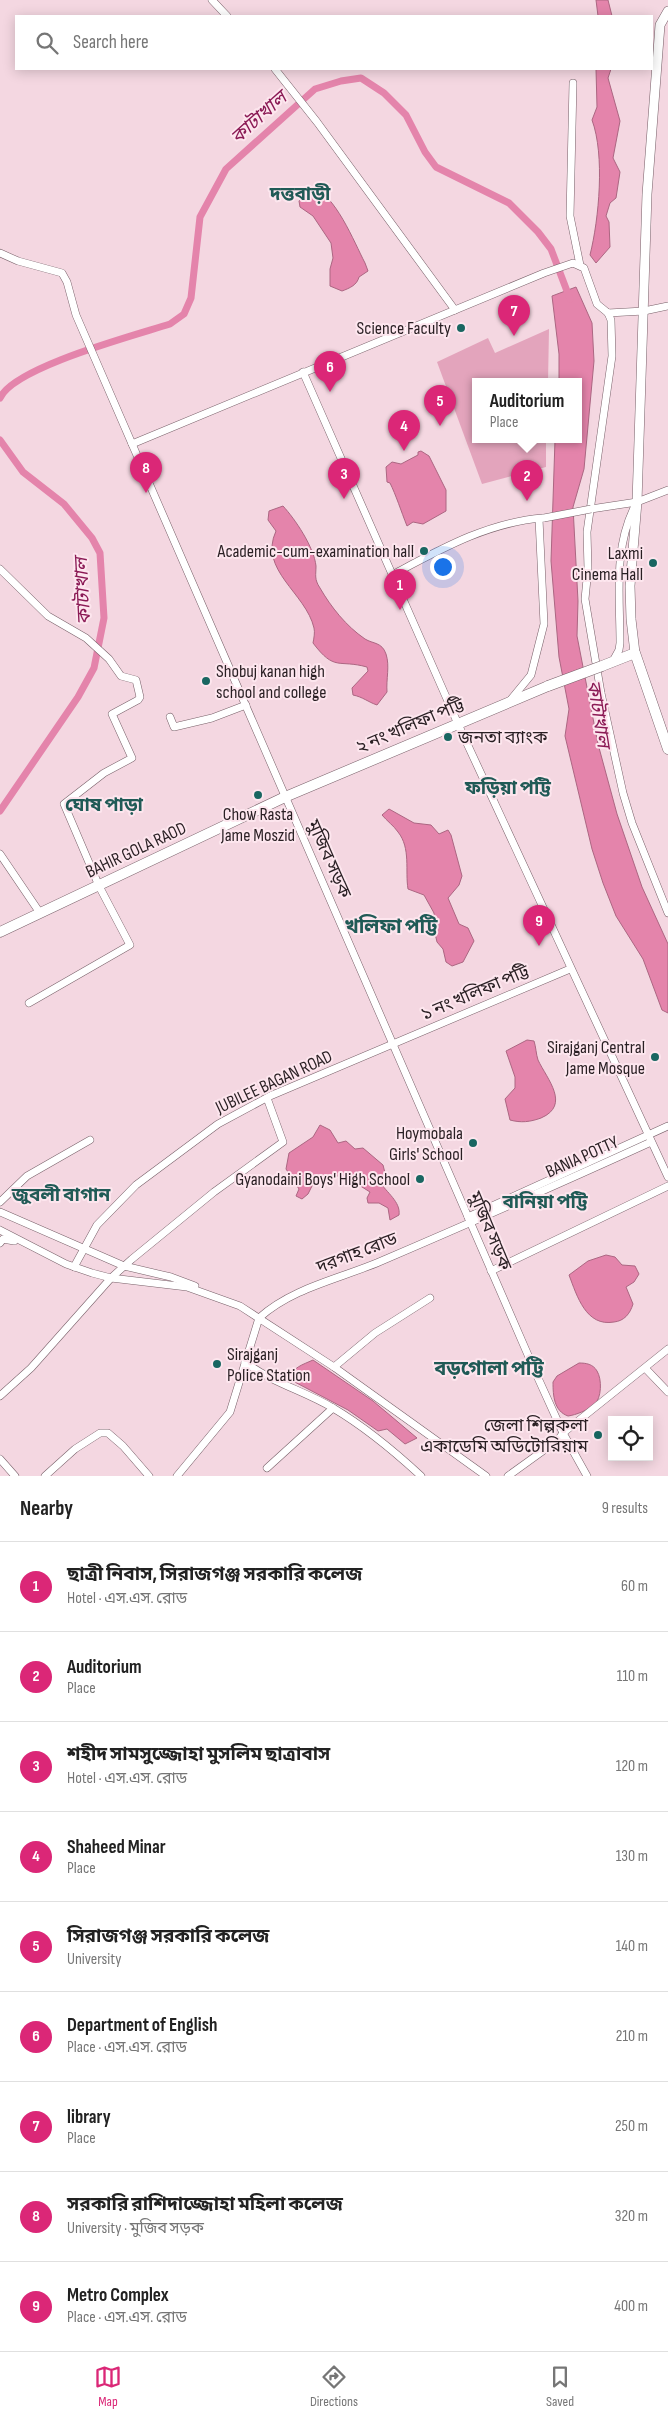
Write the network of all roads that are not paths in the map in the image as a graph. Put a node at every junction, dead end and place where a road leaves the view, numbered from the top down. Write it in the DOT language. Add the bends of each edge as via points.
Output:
graph roads {
  1 [pos="212,0"];
  2 [pos="668,11"];
  3 [pos="226,15"];
  4 [pos="276,70"];
  5 [pos="573,83"];
  6 [pos="0,253"];
  7 [pos="576,264"];
  8 [pos="668,306"];
  9 [pos="455,310"];
  10 [pos="644,311"];
  11 [pos="608,313"];
  12 [pos="303,372"];
  13 [pos="132,444"];
  14 [pos="668,490"];
  15 [pos="637,502"];
  16 [pos="541,518"];
  17 [pos="0,570"];
  18 [pos="392,575"];
  19 [pos="630,586"];
  20 [pos="619,588"];
  21 [pos="635,654"];
  22 [pos="612,662"];
  23 [pos="507,703"];
  24 [pos="246,705"];
  25 [pos="170,717"];
  26 [pos="458,724"];
  27 [pos="668,749"];
  28 [pos="286,797"];
  29 [pos="0,854"];
  30 [pos="99,886"];
  31 [pos="40,913"];
  32 [pos="668,913"];
  33 [pos="0,932"];
  34 [pos="570,969"];
  35 [pos="29,1003"];
  36 [pos="393,1044"];
  37 [pos="267,1098"];
  38 [pos="668,1126"];
  39 [pos="650,1139"];
  40 [pos="90,1140"];
  41 [pos="668,1177"];
  42 [pos="668,1186"];
  43 [pos="0,1202"];
  44 [pos="0,1212"];
  45 [pos="469,1220"];
  46 [pos="0,1230"];
  47 [pos="20,1242"];
  48 [pos="0,1243"];
  49 [pos="84,1248"];
  50 [pos="124,1266"];
  51 [pos="74,1267"];
  52 [pos="492,1271"];
  53 [pos="111,1278"];
  54 [pos="211,1294"];
  55 [pos="430,1298"];
  56 [pos="259,1318"];
  57 [pos="668,1350"];
  58 [pos="245,1362"];
  59 [pos="334,1367"];
  60 [pos="646,1369"];
  61 [pos="668,1392"];
  62 [pos="0,1396"];
  63 [pos="333,1408"];
  64 [pos="563,1433"];
  65 [pos="0,1458"];
  66 [pos="267,1468"];
  67 [pos="14,1476"];
  68 [pos="45,1476"];
  69 [pos="149,1476"];
  70 [pos="177,1476"];
  71 [pos="421,1476"];
  72 [pos="486,1476"];
  73 [pos="508,1476"];
  74 [pos="587,1476"];
  1 -- 3 [label="street"];
  2 -- 10 [label="street" via="660,25 647,194"];
  4 -- 9 [label="street"];
  5 -- 7 [label="street" via="570,216"];
  6 -- 13 [label="street, মুজিব সড়ক" via="62,273 76,315"];
  7 -- 9 [label="street" via="544,273"];
  7 -- 11 [label="street" via="586,271 597,304"];
  8 -- 10 [label="street"];
  9 -- 12 [label="street"];
  10 -- 11 [label="street"];
  10 -- 15 [label="street"];
  11 -- 32 [label="street" via="612,356 586,532 588,569 585,599 623,793"];
  12 -- 13 [label="street"];
  12 -- 18 [label="street"];
  13 -- 24 [label="street, মুজিব সড়ক"];
  14 -- 15 [label="street"];
  15 -- 16 [label="street, bridge"];
  15 -- 19 [label="street"];
  15 -- 20 [label="street" via="622,542"];
  16 -- 18 [label="street" via="488,530 455,542"];
  16 -- 23 [label="street" via="544,624 531,675"];
  17 -- 30 [label="street" via="48,616 86,638 109,659 121,676 136,680 138,700 112,714 132,758 104,773 64,804"];
  18 -- 26 [label="street"];
  19 -- 20 [label="street"];
  19 -- 21 [label="street"];
  20 -- 22 [label="street" via="620,642 618,654"];
  21 -- 22 [label="main road, ২ নং খলিফা পট্টি"];
  21 -- 27 [label="main road"];
  22 -- 23 [label="main road, ২ নং খলিফা পট্টি, bridge"];
  23 -- 26 [label="main road, ২ নং খলিফা পট্টি"];
  24 -- 25 [label="street" via="174,727"];
  24 -- 28 [label="street, মুজিব সড়ক"];
  26 -- 28 [label="main road, ২ নং খলিফা পট্টি"];
  26 -- 34 [label="street"];
  28 -- 30 [label="main road, BAHIR GOLA RAOD"];
  28 -- 36 [label="street, মুজিব সড়ক"];
  29 -- 31 [label="street"];
  30 -- 31 [label="main road, BAHIR GOLA RAOD"];
  30 -- 35 [label="street" via="130,945"];
  31 -- 33 [label="main road, BAHIR GOLA RAOD"];
  34 -- 36 [label="street, ১ নং খলিফা পট্টি"];
  34 -- 39 [label="street"];
  36 -- 37 [label="street, JUBILEE BAGAN ROAD"];
  36 -- 45 [label="street, মুজিব সড়ক"];
  37 -- 49 [label="street, JUBILEE BAGAN ROAD" via="218,1124 136,1185 97,1225"];
  37 -- 50 [label="street" via="283,1142 214,1192"];
  38 -- 39 [label="street, BANIA POTTY"];
  39 -- 41 [label="street"];
  39 -- 45 [label="street, BANIA POTTY"];
  40 -- 43 [label="street" via="27,1176"];
  42 -- 52 [label="street"];
  44 -- 49 [label="street"];
  45 -- 52 [label="street, মুজিব সড়ক"];
  45 -- 56 [label="street, দরগাহ রোড" via="358,1271 307,1288 268,1309"];
  46 -- 47 [label="street"];
  47 -- 48 [label="street" via="3,1239"];
  47 -- 51 [label="street"];
  49 -- 50 [label="street"];
  49 -- 51 [label="street, JUBILEE BAGAN ROAD"];
  50 -- 53 [label="street"];
  50 -- 54 [label="street" via="171,1277"];
  51 -- 53 [label="street"];
  52 -- 64 [label="street, মুজিব সড়ক"];
  53 -- 54 [label="street" via="163,1283"];
  53 -- 62 [label="street" via="31,1368"];
  54 -- 56 [label="street"];
  55 -- 59 [label="street" via="376,1333"];
  56 -- 58 [label="street"];
  56 -- 59 [label="street"];
  57 -- 60 [label="street"];
  58 -- 63 [label="street" via="261,1374"];
  58 -- 70 [label="street" via="230,1412"];
  59 -- 72 [label="street"];
  60 -- 61 [label="street"];
  60 -- 64 [label="street"];
  63 -- 66 [label="street"];
  63 -- 71 [label="street" via="397,1453"];
  64 -- 73 [label="street"];
  64 -- 74 [label="street, মুজিব সড়ক"];
  65 -- 67 [label="street"];
  68 -- 69 [label="street" via="75,1450 100,1433 108,1433"];
}
